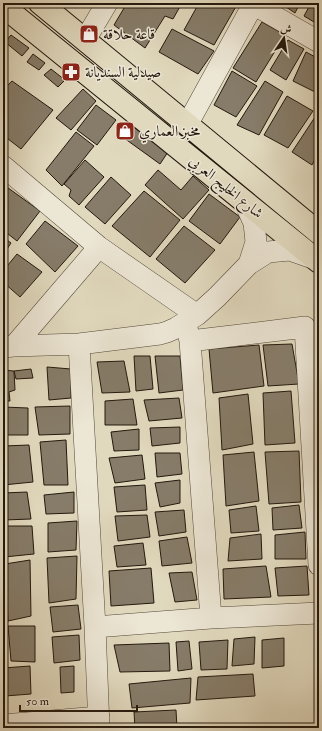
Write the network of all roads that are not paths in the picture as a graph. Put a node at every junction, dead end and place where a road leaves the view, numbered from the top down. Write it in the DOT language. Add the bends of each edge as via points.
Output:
graph roads {
  1 [pos="40,3"];
  2 [pos="107,3"];
  3 [pos="253,3"];
  4 [pos="3,6"];
  5 [pos="85,40"];
  6 [pos="319,42"];
  7 [pos="187,125"];
  8 [pos="3,166"];
  9 [pos="245,203"];
  10 [pos="319,233"];
  11 [pos="100,247"];
  12 [pos="316,260"];
  13 [pos="249,264"];
  14 [pos="191,326"];
  15 [pos="312,326"];
  16 [pos="79,344"];
  17 [pos="9,346"];
  18 [pos="319,565"];
  19 [pos="319,613"];
  20 [pos="211,618"];
  21 [pos="95,627"];
  22 [pos="99,723"];
  23 [pos="3,725"];
  1 -- 5 [label="main road, شارع الخليج العربي"];
  2 -- 5 [label="street"];
  3 -- 6 [label="street"];
  3 -- 7 [label="street"];
  4 -- 9 [label="main road, شارع الخليج العربي"];
  5 -- 7 [label="main road, شارع الخليج العربي"];
  7 -- 10 [label="main road, شارع الخليج العربي"];
  8 -- 11 [label="street"];
  9 -- 12 [label="main road, شارع الخليج العربي"];
  9 -- 13 [label="street" via="254,223 256,242"];
  11 -- 14 [label="street"];
  11 -- 17 [label="street"];
  12 -- 13 [label="street" via="290,250 268,252"];
  13 -- 14 [label="street"];
  14 -- 15 [label="street"];
  14 -- 16 [label="street" via="160,334"];
  14 -- 20 [label="street"];
  15 -- 18 [label="street"];
  16 -- 17 [label="street"];
  16 -- 21 [label="street"];
  19 -- 20 [label="street"];
  20 -- 21 [label="street"];
  21 -- 22 [label="street"];
  22 -- 23 [label="street"];
}
